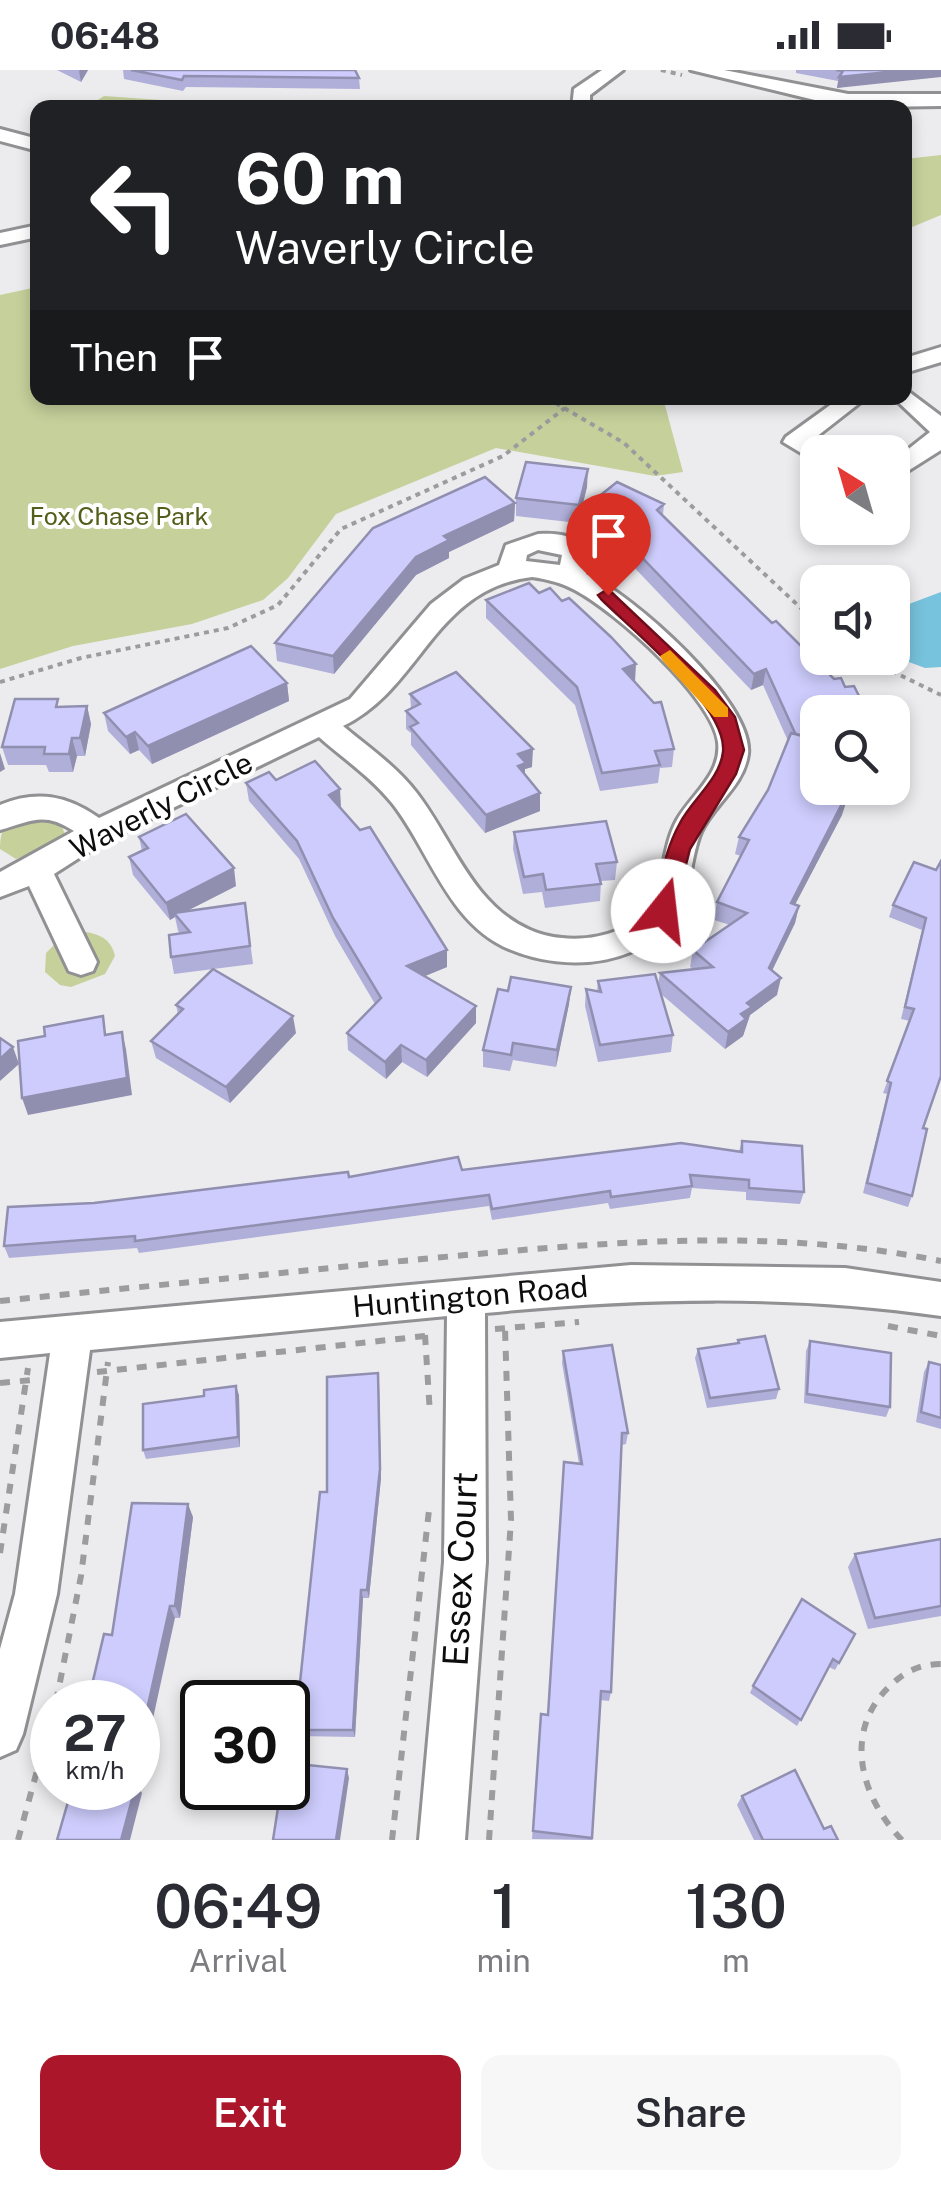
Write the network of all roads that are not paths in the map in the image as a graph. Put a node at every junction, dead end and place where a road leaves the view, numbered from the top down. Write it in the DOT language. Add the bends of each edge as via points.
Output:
graph roads {
  1 [pos="614,70"];
  2 [pos="700,70"];
  3 [pos="582,100"];
  4 [pos="834,100"];
  5 [pos="941,100"];
  6 [pos="912,103"];
  7 [pos="0,136"];
  8 [pos="30,142"];
  9 [pos="30,233"];
  10 [pos="0,239"];
  11 [pos="941,354"];
  12 [pos="912,364"];
  13 [pos="912,403"];
  14 [pos="845,405"];
  15 [pos="941,431"];
  16 [pos="804,435"];
  17 [pos="910,461"];
  18 [pos="324,726"];
  19 [pos="0,819"];
  20 [pos="96,832"];
  21 [pos="37,870"];
  22 [pos="0,885"];
  23 [pos="82,962"];
  24 [pos="941,1298"];
  25 [pos="458,1324"];
  26 [pos="73,1330"];
  27 [pos="0,1340"];
  28 [pos="0,1734"];
  29 [pos="442,1840"];
  1 -- 3 [label="street"];
  2 -- 4 [label="street"];
  5 -- 6 [label="street"];
  7 -- 8 [label="street"];
  9 -- 10 [label="street"];
  11 -- 12 [label="street"];
  13 -- 15 [label="street"];
  14 -- 16 [label="street"];
  15 -- 17 [label="street" via="939,440"];
  18 -- 18 [label="street, Waverly Circle" via="385,683 453,598 510,572 572,578 608,595 708,694 734,750 726,774 690,824 663,911 642,931 586,951 552,950 490,924 402,795"];
  18 -- 20 [label="street, Waverly Circle"];
  19 -- 20 [label="street" via="40,804 60,807"];
  20 -- 21 [label="street, Waverly Circle"];
  21 -- 22 [label="street, Waverly Circle"];
  21 -- 23 [label="street"];
  24 -- 25 [label="street, Huntington Road" via="845,1285 631,1282"];
  25 -- 26 [label="street, Huntington Road"];
  25 -- 29 [label="street, Essex Court" via="465,1562"];
  26 -- 27 [label="street, Huntington Road"];
  26 -- 28 [label="street" via="95,1370"];
}
